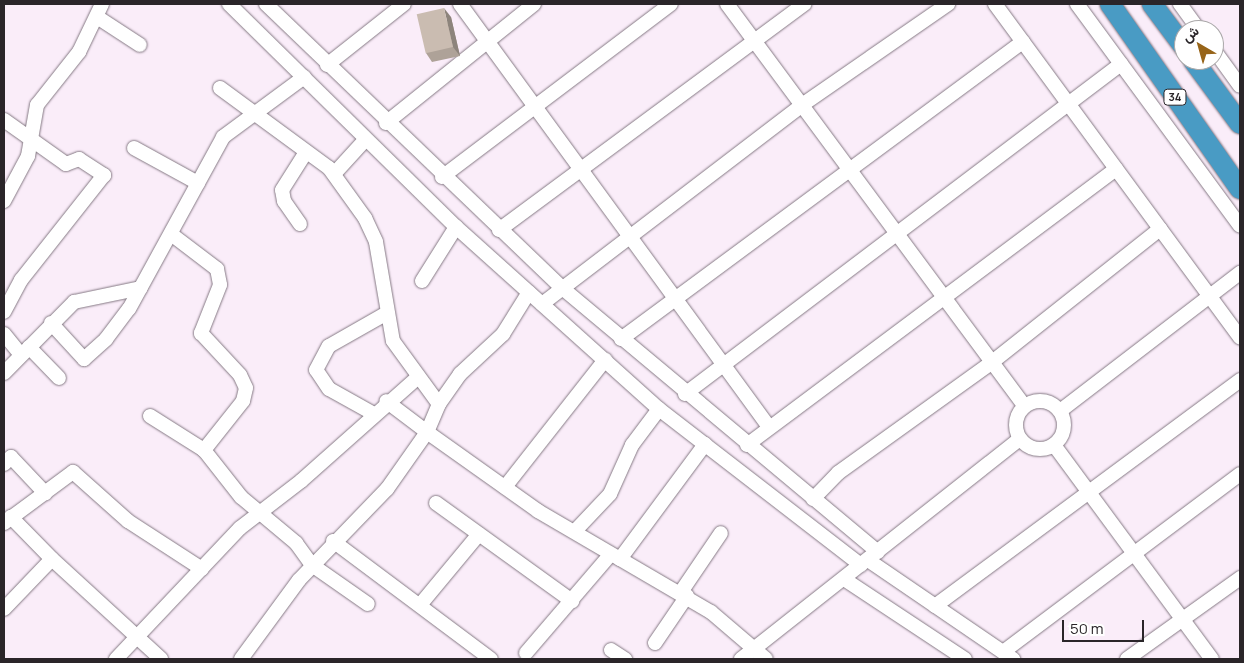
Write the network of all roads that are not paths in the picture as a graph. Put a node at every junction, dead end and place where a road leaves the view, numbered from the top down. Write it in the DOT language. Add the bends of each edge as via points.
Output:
graph roads {
  1 [pos="229,4"];
  2 [pos="404,4"];
  3 [pos="460,4"];
  4 [pos="534,4"];
  5 [pos="670,4"];
  6 [pos="726,4"];
  7 [pos="804,4"];
  8 [pos="948,4"];
  9 [pos="995,4"];
  10 [pos="1077,4"];
  11 [pos="1110,4"];
  12 [pos="1152,4"];
  13 [pos="1180,4"];
  14 [pos="269,5"];
  15 [pos="100,10"];
  16 [pos="1192,20"];
  17 [pos="1174,34"];
  18 [pos="485,39"];
  19 [pos="754,40"];
  20 [pos="1023,42"];
  21 [pos="140,45"];
  22 [pos="1120,64"];
  23 [pos="1224,64"];
  24 [pos="327,65"];
  25 [pos="1200,70"];
  26 [pos="304,78"];
  27 [pos="1240,86"];
  28 [pos="220,88"];
  29 [pos="1068,104"];
  30 [pos="802,105"];
  31 [pos="534,108"];
  32 [pos="257,114"];
  33 [pos="4,120"];
  34 [pos="386,123"];
  35 [pos="1240,124"];
  36 [pos="366,139"];
  37 [pos="32,143"];
  38 [pos="134,148"];
  39 [pos="306,152"];
  40 [pos="1116,168"];
  41 [pos="582,171"];
  42 [pos="846,171"];
  43 [pos="334,174"];
  44 [pos="442,177"];
  45 [pos="198,183"];
  46 [pos="1240,189"];
  47 [pos="4,201"];
  48 [pos="300,224"];
  49 [pos="1240,226"];
  50 [pos="456,227"];
  51 [pos="1160,229"];
  52 [pos="499,230"];
  53 [pos="897,233"];
  54 [pos="171,234"];
  55 [pos="629,236"];
  56 [pos="1240,273"];
  57 [pos="422,281"];
  58 [pos="561,287"];
  59 [pos="141,288"];
  60 [pos="529,292"];
  61 [pos="8,293"];
  62 [pos="677,296"];
  63 [pos="1209,296"];
  64 [pos="943,297"];
  65 [pos="542,304"];
  66 [pos="4,312"];
  67 [pos="387,313"];
  68 [pos="52,323"];
  69 [pos="4,334"];
  70 [pos="1240,338"];
  71 [pos="621,340"];
  72 [pos="24,350"];
  73 [pos="605,360"];
  74 [pos="724,361"];
  75 [pos="991,363"];
  76 [pos="4,372"];
  77 [pos="418,377"];
  78 [pos="60,378"];
  79 [pos="1240,380"];
  80 [pos="685,394"];
  81 [pos="386,401"];
  82 [pos="438,404"];
  83 [pos="1024,406"];
  84 [pos="659,408"];
  85 [pos="1060,411"];
  86 [pos="374,414"];
  87 [pos="150,416"];
  88 [pos="769,427"];
  89 [pos="427,432"];
  90 [pos="1020,439"];
  91 [pos="705,444"];
  92 [pos="747,445"];
  93 [pos="1054,445"];
  94 [pos="204,450"];
  95 [pos="4,464"];
  96 [pos="1240,474"];
  97 [pos="504,487"];
  98 [pos="45,493"];
  99 [pos="1087,493"];
  100 [pos="813,499"];
  101 [pos="436,503"];
  102 [pos="259,511"];
  103 [pos="8,520"];
  104 [pos="575,531"];
  105 [pos="721,533"];
  106 [pos="479,534"];
  107 [pos="333,541"];
  108 [pos="615,557"];
  109 [pos="1135,557"];
  110 [pos="52,559"];
  111 [pos="869,559"];
  112 [pos="312,565"];
  113 [pos="202,569"];
  114 [pos="844,578"];
  115 [pos="1240,578"];
  116 [pos="684,594"];
  117 [pos="572,601"];
  118 [pos="368,604"];
  119 [pos="420,605"];
  120 [pos="935,606"];
  121 [pos="4,610"];
  122 [pos="1183,621"];
  123 [pos="139,636"];
  124 [pos="655,643"];
  125 [pos="754,649"];
  126 [pos="611,650"];
  127 [pos="526,653"];
  128 [pos="1008,656"];
  129 [pos="116,659"];
  130 [pos="161,659"];
  131 [pos="241,659"];
  132 [pos="491,659"];
  133 [pos="625,659"];
  134 [pos="741,659"];
  135 [pos="766,659"];
  136 [pos="965,659"];
  137 [pos="1127,659"];
  138 [pos="1212,659"];
  1 -- 26 [label="street"];
  2 -- 24 [label="street"];
  3 -- 18 [label="street"];
  4 -- 18 [label="street"];
  5 -- 31 [label="street"];
  6 -- 19 [label="street"];
  7 -- 19 [label="street"];
  8 -- 30 [label="street"];
  9 -- 20 [label="street"];
  10 -- 22 [label="street"];
  11 -- 46 [label="highway, 34"];
  12 -- 17 [label="highway"];
  13 -- 16 [label="street"];
  14 -- 24 [label="street"];
  15 -- 21 [label="street"];
  15 -- 37 [label="street" via="79,52 37,105"];
  18 -- 31 [label="street"];
  18 -- 34 [label="street"];
  19 -- 30 [label="street"];
  19 -- 41 [label="street"];
  20 -- 29 [label="street"];
  20 -- 42 [label="street"];
  22 -- 29 [label="street"];
  22 -- 49 [label="street"];
  23 -- 27 [label="street"];
  24 -- 34 [label="street"];
  25 -- 35 [label="highway"];
  26 -- 32 [label="street"];
  26 -- 36 [label="street"];
  28 -- 32 [label="street"];
  29 -- 40 [label="street"];
  29 -- 53 [label="street"];
  30 -- 42 [label="street"];
  30 -- 55 [label="street"];
  31 -- 41 [label="street"];
  31 -- 44 [label="street"];
  32 -- 39 [label="street" via="276,134"];
  32 -- 45 [label="street" via="237,124 223,137"];
  33 -- 37 [label="street"];
  34 -- 44 [label="street"];
  36 -- 43 [label="street"];
  36 -- 50 [label="street"];
  37 -- 47 [label="street"];
  37 -- 61 [label="street" via="66,164 79,159 104,175"];
  38 -- 45 [label="street"];
  39 -- 43 [label="street"];
  39 -- 48 [label="street" via="282,190 284,202"];
  40 -- 51 [label="street"];
  40 -- 64 [label="street"];
  41 -- 52 [label="street"];
  41 -- 55 [label="street"];
  42 -- 53 [label="street"];
  42 -- 62 [label="street"];
  43 -- 67 [label="street" via="376,242"];
  44 -- 52 [label="street"];
  45 -- 54 [label="street"];
  50 -- 57 [label="street"];
  50 -- 60 [label="street"];
  51 -- 63 [label="street"];
  51 -- 75 [label="street"];
  52 -- 58 [label="street"];
  53 -- 64 [label="street"];
  53 -- 74 [label="street"];
  54 -- 59 [label="street"];
  54 -- 94 [label="street" via="217,269 220,285 201,333 240,375 246,388 243,401"];
  55 -- 58 [label="street"];
  55 -- 62 [label="street"];
  56 -- 63 [label="street"];
  58 -- 65 [label="street"];
  58 -- 71 [label="street"];
  59 -- 68 [label="street" via="74,302"];
  59 -- 68 [label="street" via="106,339 84,359"];
  60 -- 65 [label="street"];
  60 -- 82 [label="street" via="503,334 460,374"];
  61 -- 66 [label="street"];
  62 -- 71 [label="street"];
  62 -- 74 [label="street"];
  63 -- 70 [label="street"];
  63 -- 85 [label="street"];
  64 -- 75 [label="street"];
  64 -- 88 [label="street"];
  65 -- 73 [label="street"];
  67 -- 77 [label="street" via="393,341"];
  67 -- 86 [label="street" via="329,346 316,370 329,389"];
  68 -- 72 [label="street"];
  69 -- 72 [label="street"];
  71 -- 80 [label="street"];
  72 -- 76 [label="street"];
  72 -- 78 [label="street"];
  73 -- 84 [label="street"];
  73 -- 97 [label="street"];
  74 -- 80 [label="street"];
  74 -- 88 [label="street"];
  75 -- 83 [label="street"];
  75 -- 100 [label="street" via="838,473"];
  77 -- 81 [label="street"];
  77 -- 82 [label="street"];
  79 -- 99 [label="street"];
  80 -- 92 [label="street"];
  81 -- 86 [label="street"];
  81 -- 89 [label="street"];
  82 -- 89 [label="street"];
  83 -- 85 [label="street" via="1044,401"];
  83 -- 90 [label="street" via="1016,421"];
  84 -- 91 [label="street"];
  84 -- 104 [label="street" via="632,445 610,494"];
  85 -- 93 [label="street" via="1064,429"];
  86 -- 102 [label="street" via="301,481"];
  87 -- 94 [label="street"];
  88 -- 92 [label="street"];
  89 -- 97 [label="street"];
  89 -- 107 [label="street" via="387,489"];
  90 -- 93 [label="street" via="1036,449"];
  90 -- 111 [label="street"];
  91 -- 108 [label="street"];
  91 -- 111 [label="street"];
  92 -- 100 [label="street"];
  93 -- 99 [label="street"];
  94 -- 102 [label="street" via="228,483"];
  95 -- 98 [label="street" via="11,457"];
  96 -- 109 [label="street"];
  97 -- 104 [label="street"];
  98 -- 103 [label="street"];
  98 -- 113 [label="street" via="73,472 128,521"];
  99 -- 109 [label="street"];
  99 -- 120 [label="street"];
  100 -- 111 [label="street"];
  101 -- 106 [label="street"];
  102 -- 112 [label="street" via="296,542"];
  102 -- 113 [label="street"];
  103 -- 110 [label="street"];
  104 -- 108 [label="street"];
  105 -- 116 [label="street"];
  106 -- 117 [label="street"];
  106 -- 119 [label="street"];
  107 -- 112 [label="street"];
  107 -- 119 [label="street"];
  108 -- 116 [label="street"];
  108 -- 117 [label="street"];
  109 -- 122 [label="street"];
  109 -- 128 [label="street"];
  110 -- 121 [label="street"];
  110 -- 123 [label="street"];
  111 -- 114 [label="street"];
  111 -- 120 [label="street"];
  112 -- 118 [label="street"];
  112 -- 131 [label="street"];
  113 -- 123 [label="street"];
  114 -- 125 [label="street"];
  114 -- 136 [label="street"];
  115 -- 122 [label="street"];
  116 -- 124 [label="street"];
  116 -- 125 [label="street"];
  117 -- 127 [label="street"];
  119 -- 132 [label="street"];
  120 -- 128 [label="street"];
  122 -- 137 [label="street"];
  122 -- 138 [label="street"];
  123 -- 129 [label="street"];
  123 -- 130 [label="street"];
  125 -- 134 [label="street"];
  125 -- 135 [label="street"];
  126 -- 133 [label="street"];
}
